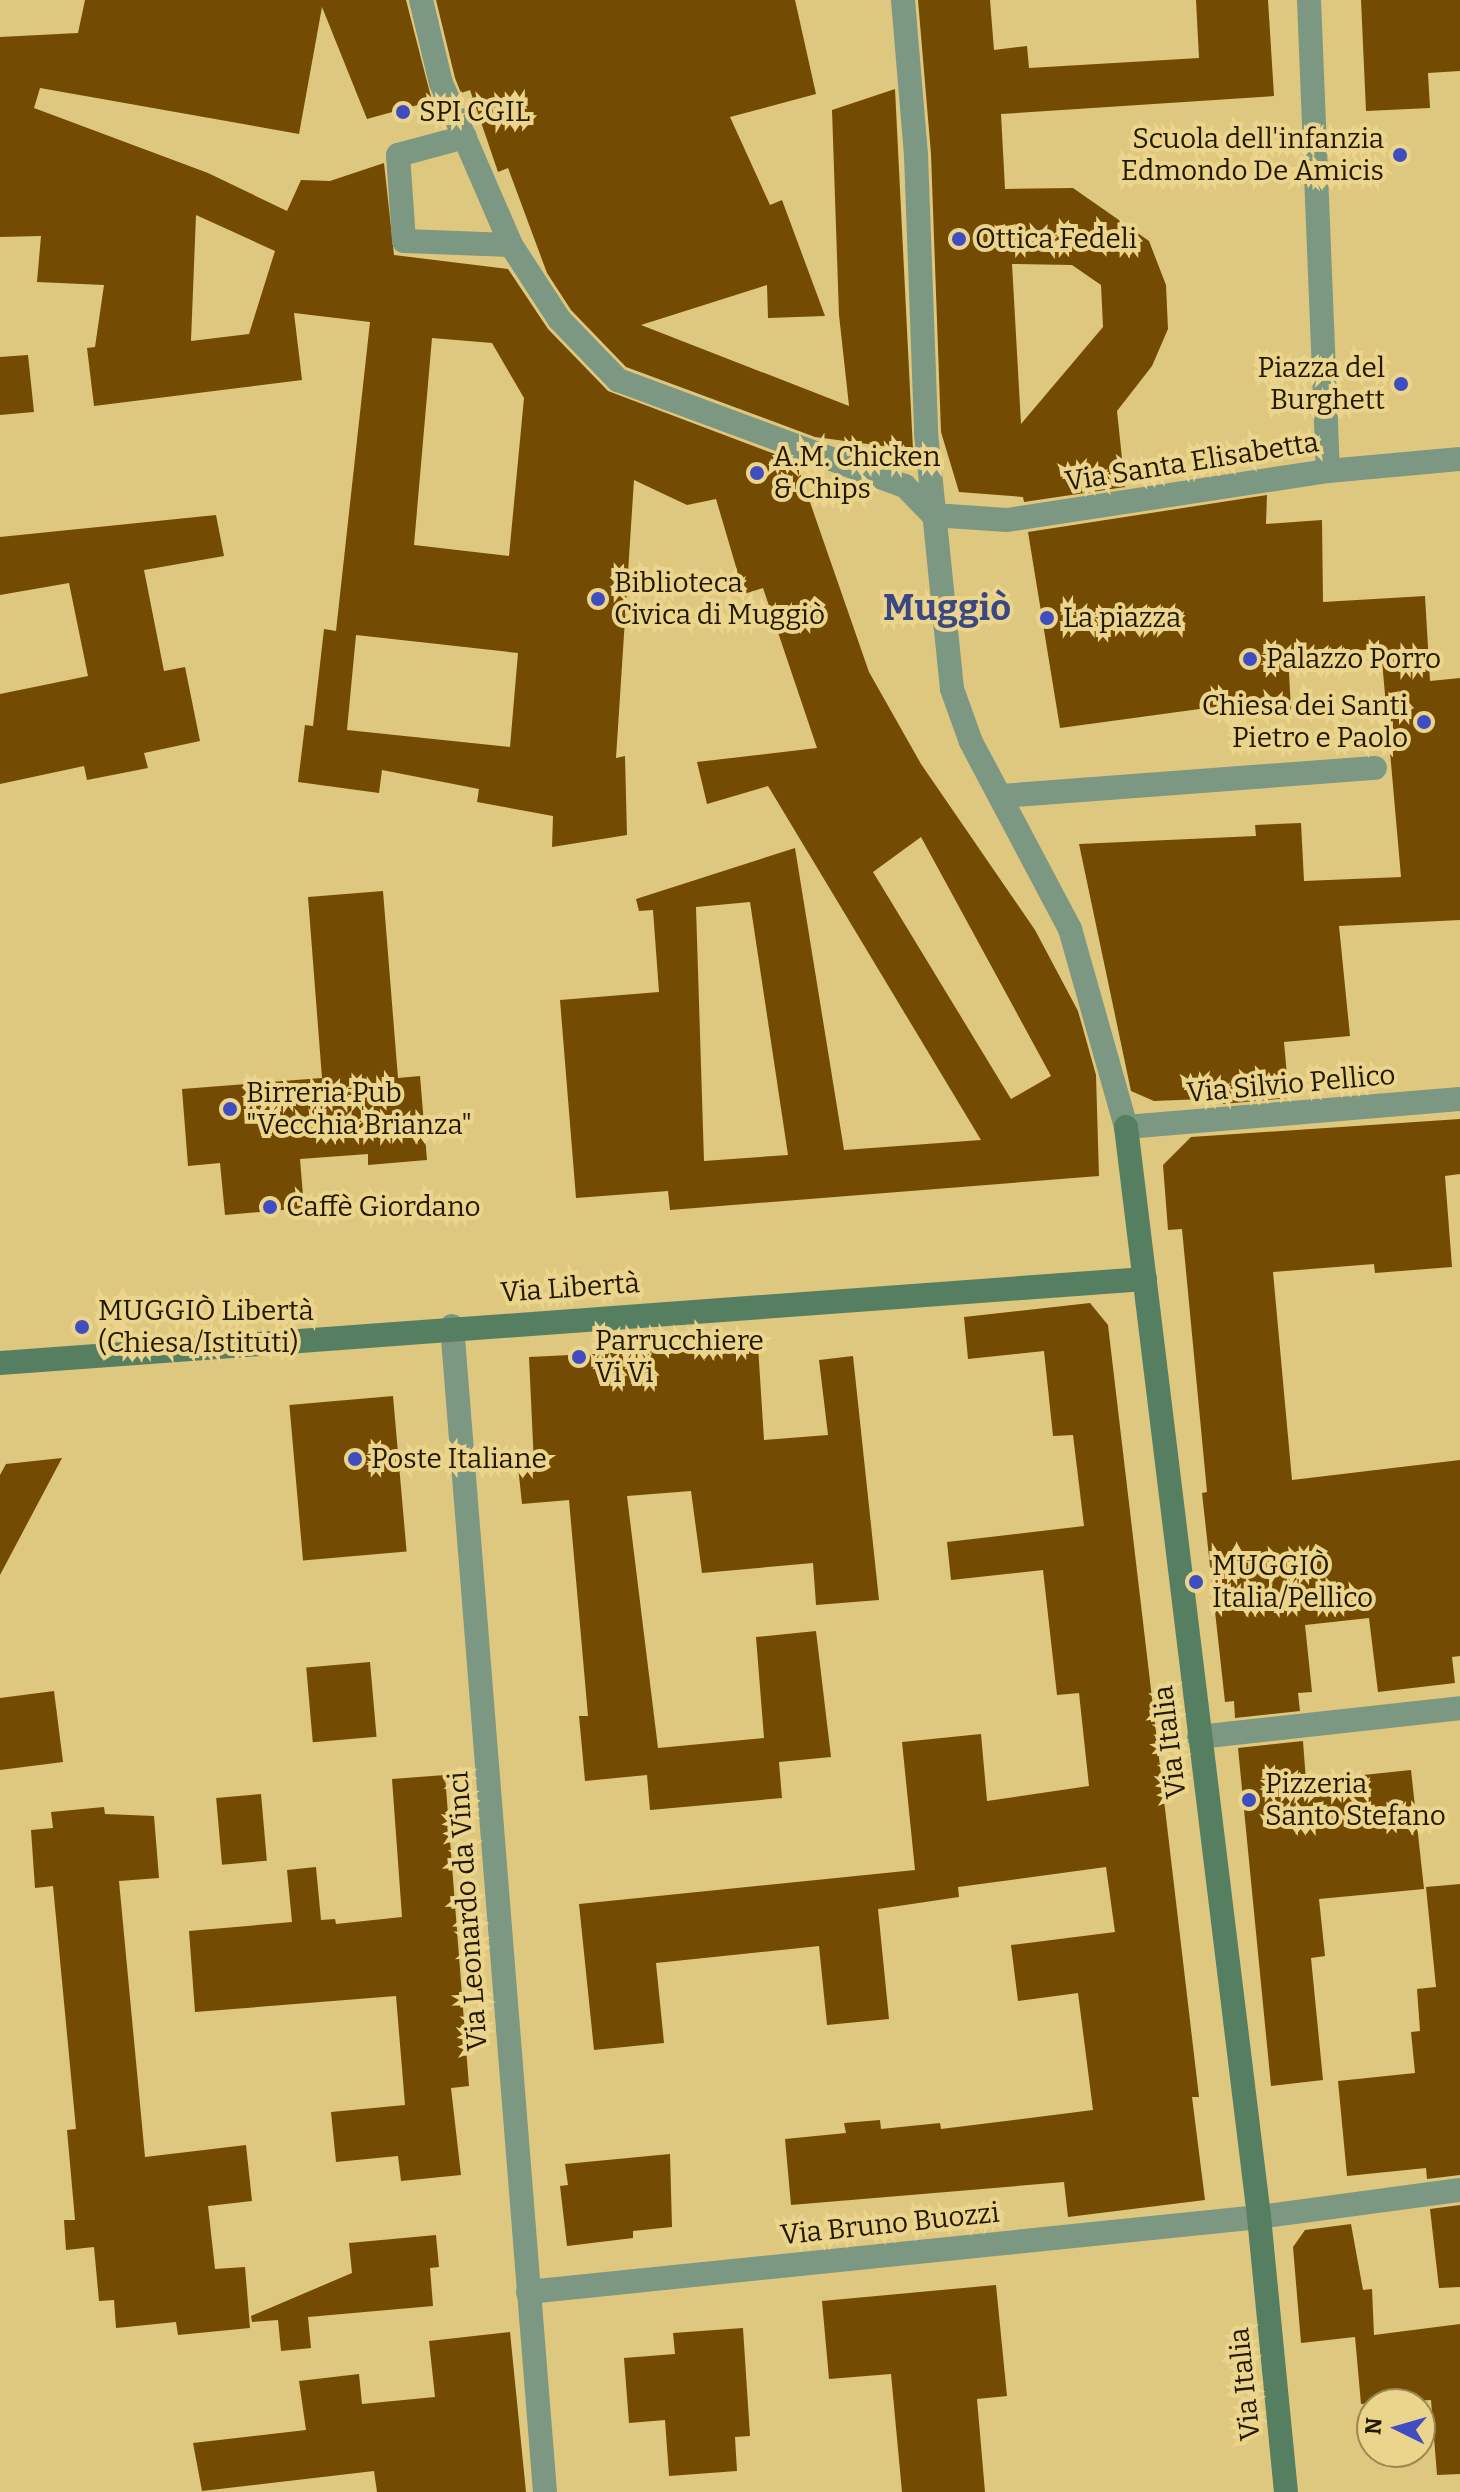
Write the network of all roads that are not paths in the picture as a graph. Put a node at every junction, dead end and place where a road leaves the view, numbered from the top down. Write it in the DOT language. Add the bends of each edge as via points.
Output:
graph roads {
  1 [pos="421,0"];
  2 [pos="903,0"];
  3 [pos="1309,0"];
  4 [pos="465,137"];
  5 [pos="511,245"];
  6 [pos="1460,459"];
  7 [pos="1328,471"];
  8 [pos="933,515"];
  9 [pos="1375,768"];
  10 [pos="1001,796"];
  11 [pos="1460,1099"];
  12 [pos="1126,1127"];
  13 [pos="1145,1279"];
  14 [pos="452,1326"];
  15 [pos="0,1363"];
  16 [pos="1460,1708"];
  17 [pos="1199,1737"];
  18 [pos="1460,2190"];
  19 [pos="1259,2217"];
  20 [pos="528,2292"];
  21 [pos="545,2492"];
  22 [pos="1286,2492"];
  1 -- 4 [label="street" via="441,83"];
  2 -- 8 [label="street"];
  3 -- 7 [label="street"];
  4 -- 5 [label="street"];
  4 -- 5 [label="street" via="398,155 404,241"];
  5 -- 8 [label="street" via="559,319 618,380 905,486"];
  6 -- 7 [label="street, Via Santa Elisabetta"];
  7 -- 8 [label="street, Via Santa Elisabetta" via="1007,520"];
  8 -- 10 [label="street" via="952,689 971,742"];
  9 -- 10 [label="street"];
  10 -- 12 [label="street" via="1070,929"];
  11 -- 12 [label="street, Via Silvio Pellico"];
  12 -- 13 [label="street, Via Italia"];
  13 -- 14 [label="street, Via Libertà"];
  13 -- 17 [label="street, Via Italia"];
  14 -- 15 [label="street, Via Libertà"];
  14 -- 20 [label="street, Via Leonardo da Vinci"];
  16 -- 17 [label="street"];
  17 -- 19 [label="street, Via Italia"];
  18 -- 19 [label="street, Via Bruno Buozzi"];
  19 -- 20 [label="street, Via Bruno Buozzi"];
  19 -- 22 [label="street, Via Italia"];
  20 -- 21 [label="street, Via Leonardo da Vinci"];
}
